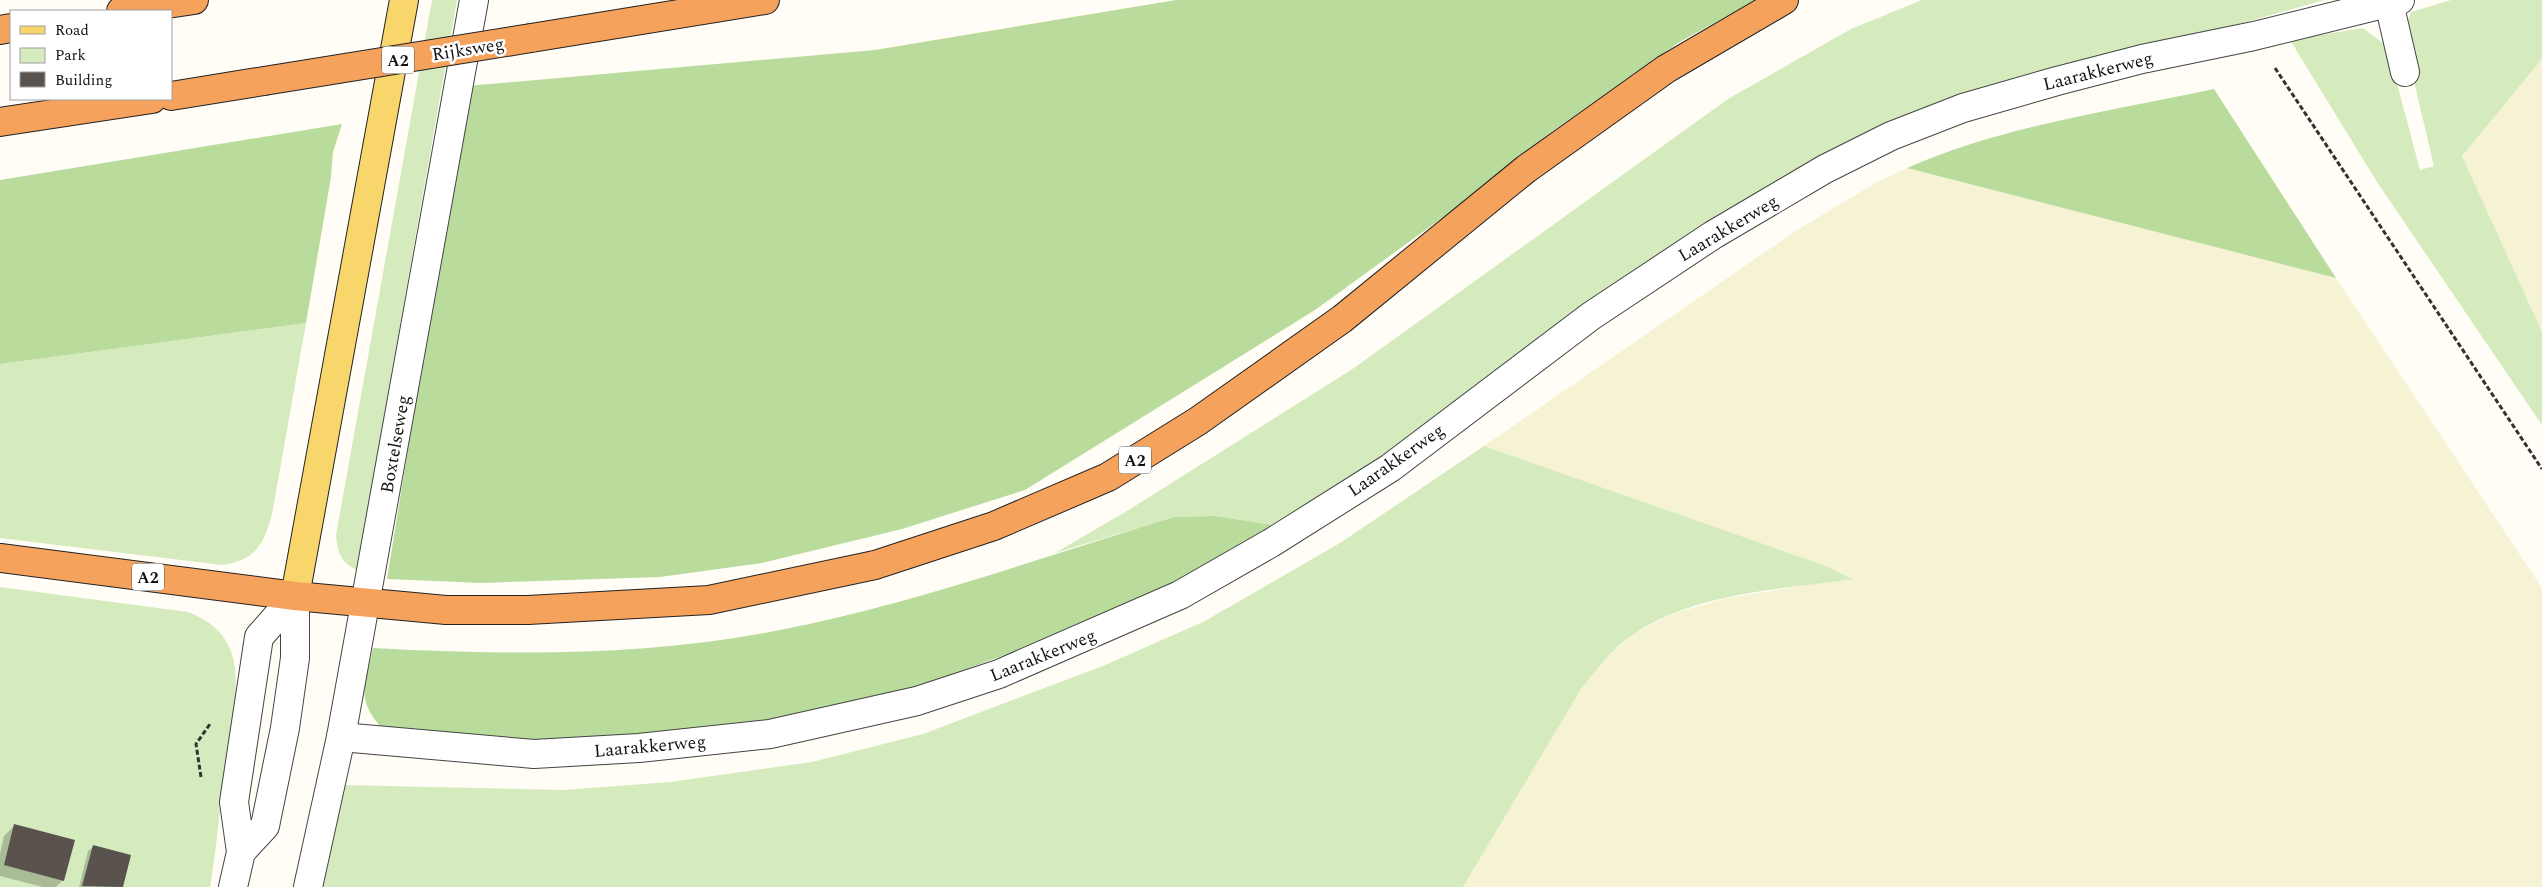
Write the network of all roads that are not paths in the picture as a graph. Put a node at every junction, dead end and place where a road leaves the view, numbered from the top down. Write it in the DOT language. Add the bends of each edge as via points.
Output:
graph roads {
  1 [pos="194,0"];
  2 [pos="404,0"];
  3 [pos="474,0"];
  4 [pos="765,0"];
  5 [pos="1784,0"];
  6 [pos="2394,1"];
  7 [pos="128,10"];
  8 [pos="2404,72"];
  9 [pos="172,96"];
  10 [pos="145,100"];
  11 [pos="0,122"];
  12 [pos="0,558"];
  13 [pos="295,596"];
  14 [pos="365,603"];
  15 [pos="342,737"];
  16 [pos="240,852"];
  17 [pos="233,887"];
  18 [pos="308,887"];
  1 -- 7 [label="highway"];
  2 -- 13 [label="main road"];
  3 -- 14 [label="street, Boxtelseweg"];
  4 -- 9 [label="highway, Rijksweg / A2, bridge"];
  5 -- 14 [label="highway, A2" via="1666,69 1534,164 1342,319 1198,421 1108,477 994,526 875,565 709,600 528,610 446,610"];
  6 -- 8 [label="street"];
  6 -- 15 [label="street, Laarakkerweg" via="2254,36 2142,59 1963,108 1891,136 1825,169 1713,235 1591,316 1390,468 1271,543 1180,595 999,674 917,701 770,734 639,748 534,754"];
  10 -- 11 [label="highway"];
  12 -- 13 [label="highway, A2"];
  13 -- 14 [label="highway, A2"];
  13 -- 16 [label="street" via="295,658 265,826"];
  13 -- 16 [label="street" via="259,637 234,802"];
  14 -- 15 [label="street, Boxtelseweg"];
  15 -- 18 [label="street, Boxtelseweg"];
  16 -- 17 [label="street"];
}
